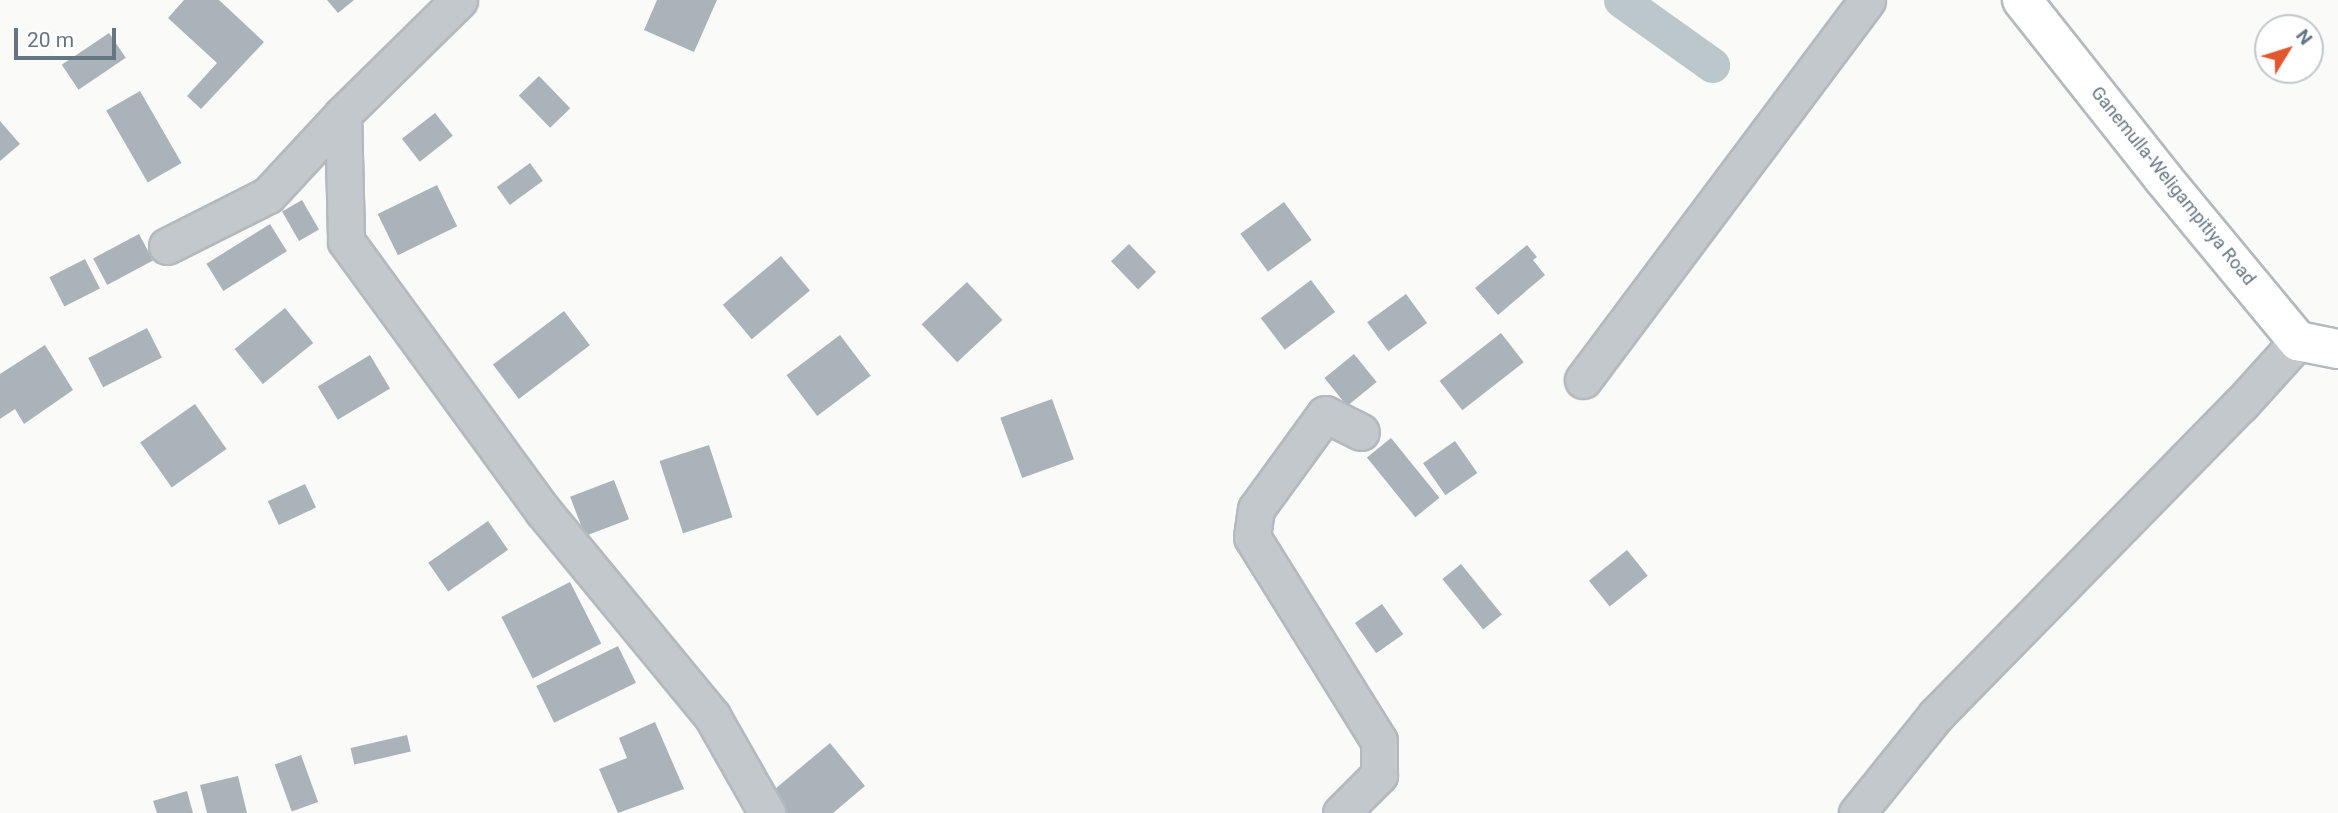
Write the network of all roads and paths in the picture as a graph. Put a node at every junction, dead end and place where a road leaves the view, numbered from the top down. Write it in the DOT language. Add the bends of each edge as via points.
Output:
graph roads {
  1 [pos="459,0"];
  2 [pos="1867,0"];
  3 [pos="2022,0"];
  4 [pos="343,114"];
  5 [pos="167,246"];
  6 [pos="2298,341"];
  7 [pos="2338,349"];
  8 [pos="1583,380"];
  9 [pos="1361,432"];
  10 [pos="767,813"];
  11 [pos="1341,813"];
  12 [pos="1857,813"];
  1 -- 4 [label="street"];
  2 -- 8 [label="street"];
  3 -- 6 [label="street, Ganemulla-Weligampitiya Road"];
  4 -- 5 [label="street" via="268,195"];
  4 -- 10 [label="street" via="346,242 543,511 712,716"];
  6 -- 7 [label="street"];
  6 -- 12 [label="street" via="1937,715"];
  9 -- 11 [label="street" via="1325,414 1256,509 1252,537 1379,741 1379,775"];
}
